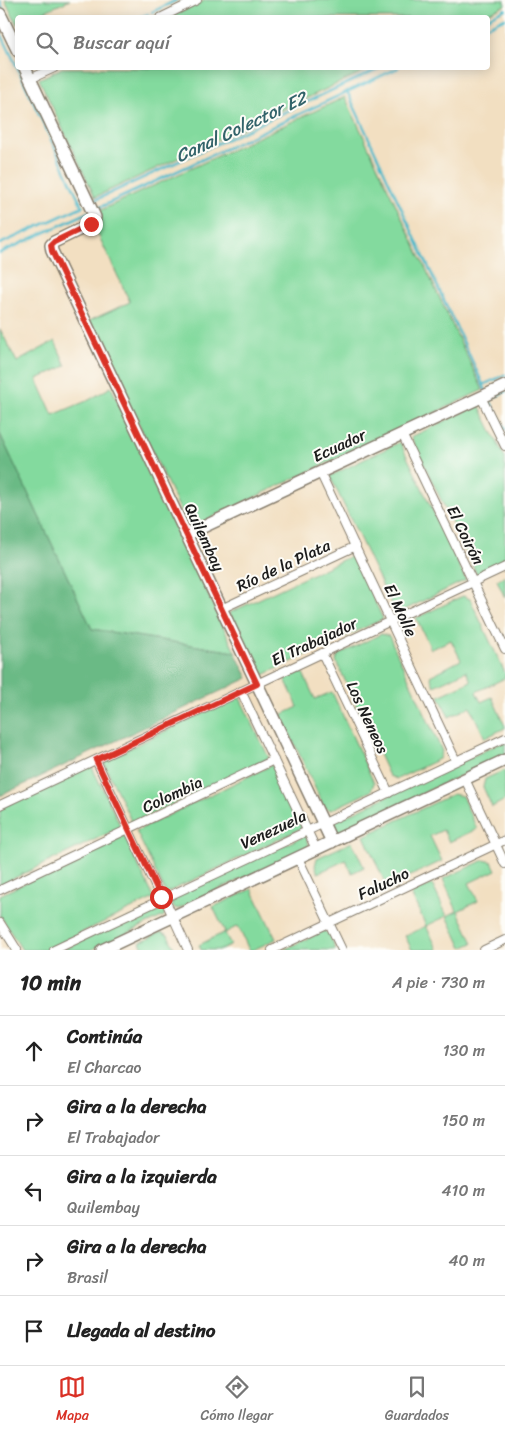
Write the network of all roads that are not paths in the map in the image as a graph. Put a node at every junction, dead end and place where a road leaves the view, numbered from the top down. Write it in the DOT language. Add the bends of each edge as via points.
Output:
graph roads {
  1 [pos="197,0"];
  2 [pos="0,14"];
  3 [pos="166,15"];
  4 [pos="15,45"];
  5 [pos="26,70"];
  6 [pos="50,70"];
  7 [pos="30,79"];
  8 [pos="505,386"];
  9 [pos="481,397"];
  10 [pos="402,434"];
  11 [pos="505,446"];
  12 [pos="320,472"];
  13 [pos="186,535"];
  14 [pos="356,546"];
  15 [pos="505,567"];
  16 [pos="474,582"];
  17 [pos="221,609"];
  18 [pos="391,620"];
  19 [pos="505,649"];
  20 [pos="322,653"];
  21 [pos="257,684"];
  22 [pos="241,691"];
  23 [pos="505,738"];
  24 [pos="96,760"];
  25 [pos="274,760"];
  26 [pos="505,760"];
  27 [pos="456,761"];
  28 [pos="465,779"];
  29 [pos="389,793"];
  30 [pos="0,805"];
  31 [pos="323,824"];
  32 [pos="128,829"];
  33 [pos="308,831"];
  34 [pos="505,840"];
  35 [pos="332,842"];
  36 [pos="496,844"];
  37 [pos="316,849"];
  38 [pos="298,858"];
  39 [pos="505,864"];
  40 [pos="0,890"];
  41 [pos="163,899"];
  42 [pos="173,917"];
  43 [pos="0,923"];
  44 [pos="329,923"];
  45 [pos="505,940"];
  46 [pos="17,950"];
  47 [pos="54,950"];
  48 [pos="102,950"];
  49 [pos="188,950"];
  50 [pos="272,950"];
  51 [pos="342,950"];
  52 [pos="484,950"];
  1 -- 3 [label="street"];
  2 -- 4 [label="street"];
  5 -- 7 [label="street"];
  6 -- 7 [label="street"];
  7 -- 13 [label="street, Quilembay" via="95,220 55,241 51,245 52,251"];
  8 -- 9 [label="street, Ecuador"];
  9 -- 10 [label="street, Ecuador"];
  9 -- 11 [label="street"];
  10 -- 12 [label="street, Ecuador"];
  10 -- 16 [label="street, El Coirón"];
  12 -- 13 [label="street, Ecuador"];
  12 -- 14 [label="street, El Molle"];
  13 -- 17 [label="street, Quilembay"];
  14 -- 17 [label="street, Río de la Plata"];
  14 -- 18 [label="street, El Molle"];
  15 -- 16 [label="street, El Trabajador"];
  16 -- 18 [label="street, El Trabajador"];
  16 -- 19 [label="street, El Coirón"];
  17 -- 21 [label="street, Quilembay"];
  18 -- 20 [label="street, El Trabajador"];
  18 -- 27 [label="street, El Molle"];
  20 -- 21 [label="street, El Trabajador"];
  20 -- 29 [label="street, Los Neneos"];
  21 -- 22 [label="street, El Trabajador"];
  21 -- 31 [label="street, Quilembay"];
  22 -- 24 [label="street, El Trabajador"];
  22 -- 25 [label="street"];
  23 -- 27 [label="street, Venezuela"];
  24 -- 30 [label="street, El Trabajador"];
  24 -- 32 [label="street"];
  25 -- 32 [label="street, Colombia"];
  25 -- 33 [label="street"];
  26 -- 28 [label="street"];
  27 -- 29 [label="street, Venezuela"];
  28 -- 35 [label="street"];
  28 -- 36 [label="street"];
  29 -- 31 [label="street, Venezuela"];
  31 -- 33 [label="street, Venezuela"];
  31 -- 35 [label="street, Quilembay"];
  32 -- 40 [label="street, Colombia"];
  32 -- 41 [label="street"];
  33 -- 37 [label="street"];
  33 -- 41 [label="street, Venezuela"];
  34 -- 36 [label="street, Falucho"];
  35 -- 37 [label="street"];
  36 -- 39 [label="street"];
  36 -- 44 [label="street, Falucho"];
  37 -- 38 [label="street"];
  38 -- 42 [label="street"];
  38 -- 44 [label="street"];
  41 -- 42 [label="street"];
  41 -- 47 [label="street, Venezuela"];
  42 -- 48 [label="street"];
  42 -- 49 [label="street"];
  43 -- 46 [label="street"];
  44 -- 50 [label="street, Falucho"];
  44 -- 51 [label="street"];
  45 -- 52 [label="street"];
}
